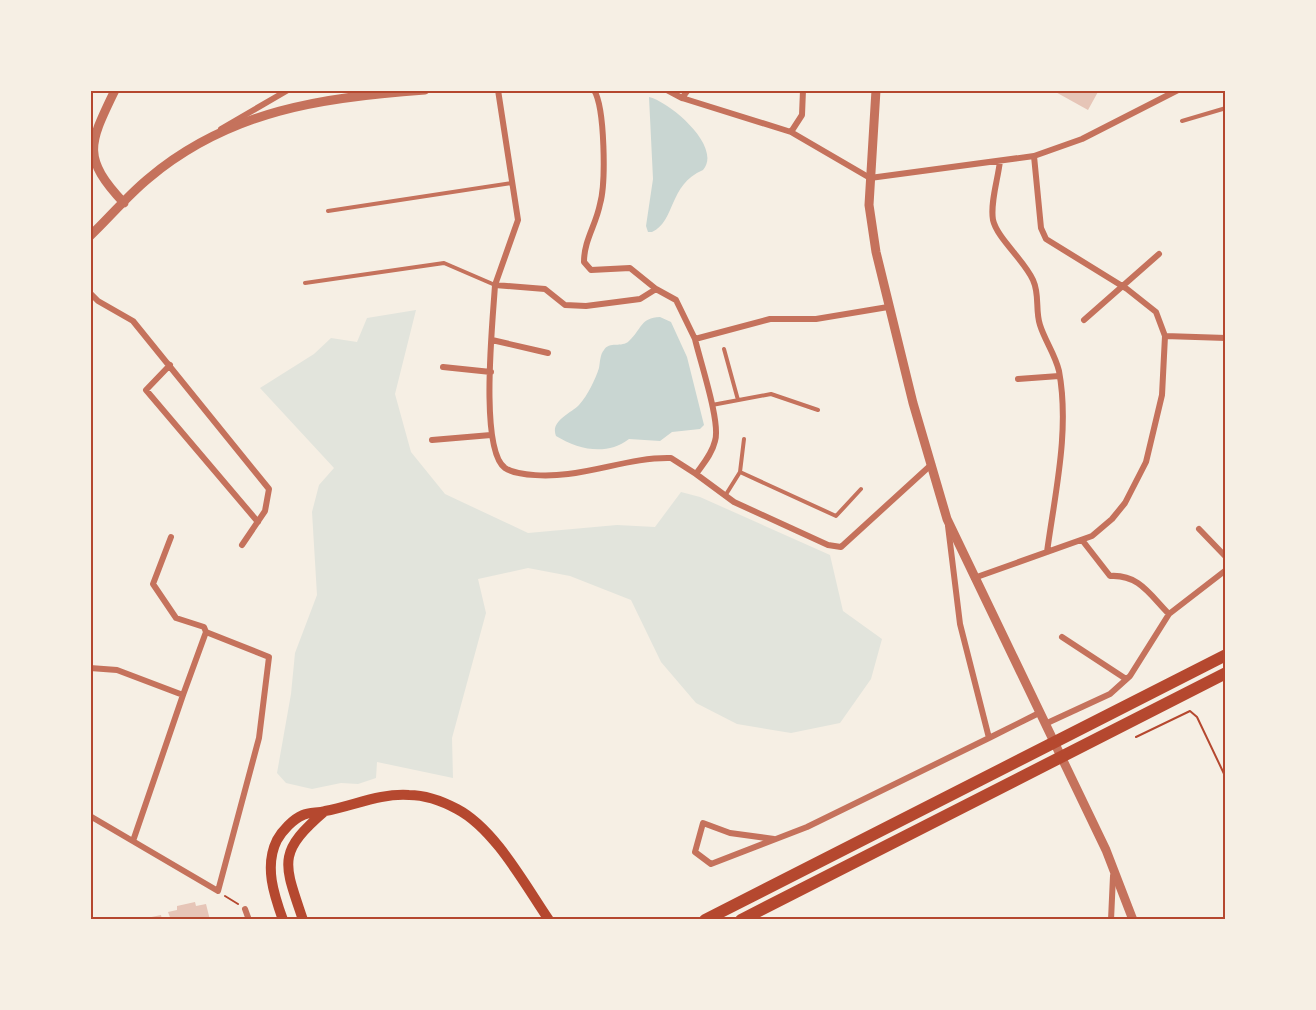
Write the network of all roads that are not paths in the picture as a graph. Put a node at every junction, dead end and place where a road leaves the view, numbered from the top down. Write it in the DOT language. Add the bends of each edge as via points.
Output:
graph roads {
  1 [pos="115,90"];
  2 [pos="288,90"];
  3 [pos="425,90"];
  4 [pos="498,90"];
  5 [pos="594,90"];
  6 [pos="667,90"];
  7 [pos="688,90"];
  8 [pos="803,90"];
  9 [pos="876,90"];
  10 [pos="1178,90"];
  11 [pos="682,98"];
  12 [pos="1226,108"];
  13 [pos="1182,121"];
  14 [pos="791,132"];
  15 [pos="209,136"];
  16 [pos="1034,156"];
  17 [pos="1000,161"];
  18 [pos="870,178"];
  19 [pos="512,183"];
  20 [pos="124,203"];
  21 [pos="328,211"];
  22 [pos="90,236"];
  23 [pos="1159,254"];
  24 [pos="305,283"];
  25 [pos="495,285"];
  26 [pos="1123,286"];
  27 [pos="656,290"];
  28 [pos="90,293"];
  29 [pos="888,307"];
  30 [pos="1084,320"];
  31 [pos="1165,336"];
  32 [pos="1226,338"];
  33 [pos="695,339"];
  34 [pos="492,340"];
  35 [pos="724,349"];
  36 [pos="548,353"];
  37 [pos="170,365"];
  38 [pos="443,367"];
  39 [pos="491,372"];
  40 [pos="1059,376"];
  41 [pos="1018,379"];
  42 [pos="738,400"];
  43 [pos="711,405"];
  44 [pos="818,410"];
  45 [pos="491,435"];
  46 [pos="744,439"];
  47 [pos="432,440"];
  48 [pos="932,464"];
  49 [pos="740,472"];
  50 [pos="696,474"];
  51 [pos="861,489"];
  52 [pos="725,496"];
  53 [pos="947,519"];
  54 [pos="258,522"];
  55 [pos="1199,529"];
  56 [pos="171,537"];
  57 [pos="1082,540"];
  58 [pos="242,545"];
  59 [pos="1047,552"];
  60 [pos="1226,557"];
  61 [pos="1226,570"];
  62 [pos="974,578"];
  63 [pos="1169,614"];
  64 [pos="206,632"];
  65 [pos="1062,638"];
  66 [pos="1226,655"];
  67 [pos="90,668"];
  68 [pos="1226,673"];
  69 [pos="1126,679"];
  70 [pos="183,695"];
  71 [pos="1039,713"];
  72 [pos="1045,724"];
  73 [pos="989,738"];
  74 [pos="325,811"];
  75 [pos="90,816"];
  76 [pos="774,839"];
  77 [pos="133,841"];
  78 [pos="1113,867"];
  79 [pos="245,909"];
  80 [pos="249,920"];
  81 [pos="283,920"];
  82 [pos="303,920"];
  83 [pos="549,920"];
  84 [pos="705,920"];
  85 [pos="741,920"];
  86 [pos="1111,920"];
  87 [pos="1133,920"];
  1 -- 20 [label="street" via="93,144 93,157 103,180"];
  2 -- 15 [label="street"];
  3 -- 15 [label="street" via="314,101 262,115"];
  4 -- 19 [label="street"];
  5 -- 27 [label="street" via="600,106 604,185 584,262 591,270 630,268"];
  6 -- 11 [label="street"];
  7 -- 11 [label="street"];
  8 -- 14 [label="street" via="802,115"];
  9 -- 18 [label="street"];
  10 -- 16 [label="street" via="1082,139"];
  11 -- 14 [label="street"];
  12 -- 13 [label="lane"];
  14 -- 18 [label="street"];
  15 -- 20 [label="street" via="149,178"];
  16 -- 17 [label="street"];
  16 -- 26 [label="street" via="1041,228 1046,239"];
  17 -- 18 [label="street"];
  17 -- 40 [label="street" via="993,218 997,232 1022,260 1034,281 1040,325"];
  18 -- 29 [label="street" via="876,252"];
  19 -- 21 [label="lane"];
  19 -- 25 [label="street" via="518,220"];
  20 -- 22 [label="street"];
  23 -- 26 [label="street"];
  24 -- 25 [label="lane" via="444,263"];
  25 -- 27 [label="street" via="545,289 565,304 586,306 640,299"];
  25 -- 34 [label="street"];
  26 -- 30 [label="street"];
  26 -- 31 [label="street" via="1156,312"];
  27 -- 33 [label="street" via="676,300"];
  28 -- 37 [label="street" via="133,321"];
  29 -- 33 [label="street" via="816,319 770,319"];
  29 -- 48 [label="street"];
  31 -- 32 [label="street"];
  31 -- 57 [label="street" via="1162,395 1146,462 1112,519"];
  33 -- 43 [label="street"];
  34 -- 36 [label="street"];
  34 -- 39 [label="street"];
  35 -- 42 [label="lane"];
  37 -- 54 [label="street" via="269,489 266,511"];
  37 -- 54 [label="street" via="146,390"];
  38 -- 39 [label="street"];
  39 -- 45 [label="street"];
  40 -- 41 [label="street"];
  40 -- 59 [label="street" via="1064,425"];
  42 -- 43 [label="lane"];
  42 -- 44 [label="lane" via="771,394"];
  43 -- 50 [label="street" via="716,440"];
  45 -- 47 [label="street"];
  45 -- 50 [label="street" via="497,460 521,475 565,475 662,458 678,460"];
  46 -- 49 [label="lane"];
  48 -- 52 [label="street" via="841,547 828,545"];
  48 -- 53 [label="street"];
  49 -- 51 [label="lane" via="836,516"];
  49 -- 52 [label="lane"];
  50 -- 52 [label="street"];
  53 -- 62 [label="street"];
  53 -- 73 [label="street" via="960,624"];
  54 -- 58 [label="street"];
  55 -- 60 [label="street"];
  56 -- 64 [label="street" via="153,584 176,618 204,627"];
  57 -- 59 [label="street"];
  57 -- 63 [label="street" via="1110,576 1125,575 1136,580"];
  59 -- 62 [label="street"];
  61 -- 63 [label="street"];
  62 -- 71 [label="street"];
  63 -- 69 [label="street"];
  64 -- 70 [label="street"];
  64 -- 77 [label="street" via="269,657 259,738 218,891"];
  65 -- 69 [label="street"];
  66 -- 84 [label="highway"];
  67 -- 70 [label="street" via="117,670"];
  68 -- 85 [label="highway"];
  69 -- 72 [label="street" via="1110,694"];
  70 -- 77 [label="street"];
  71 -- 72 [label="street"];
  71 -- 73 [label="street"];
  72 -- 78 [label="street"];
  73 -- 76 [label="street" via="807,827"];
  74 -- 81 [label="main road" via="303,814 277,840 272,881"];
  74 -- 82 [label="main road" via="297,836 290,849 287,864"];
  74 -- 83 [label="main road" via="383,796 409,795 434,798 459,809 504,855"];
  75 -- 77 [label="street"];
  76 -- 76 [label="street" via="711,864 695,852 703,823 730,833"];
  78 -- 86 [label="street"];
  78 -- 87 [label="street"];
  79 -- 80 [label="street"];
}
